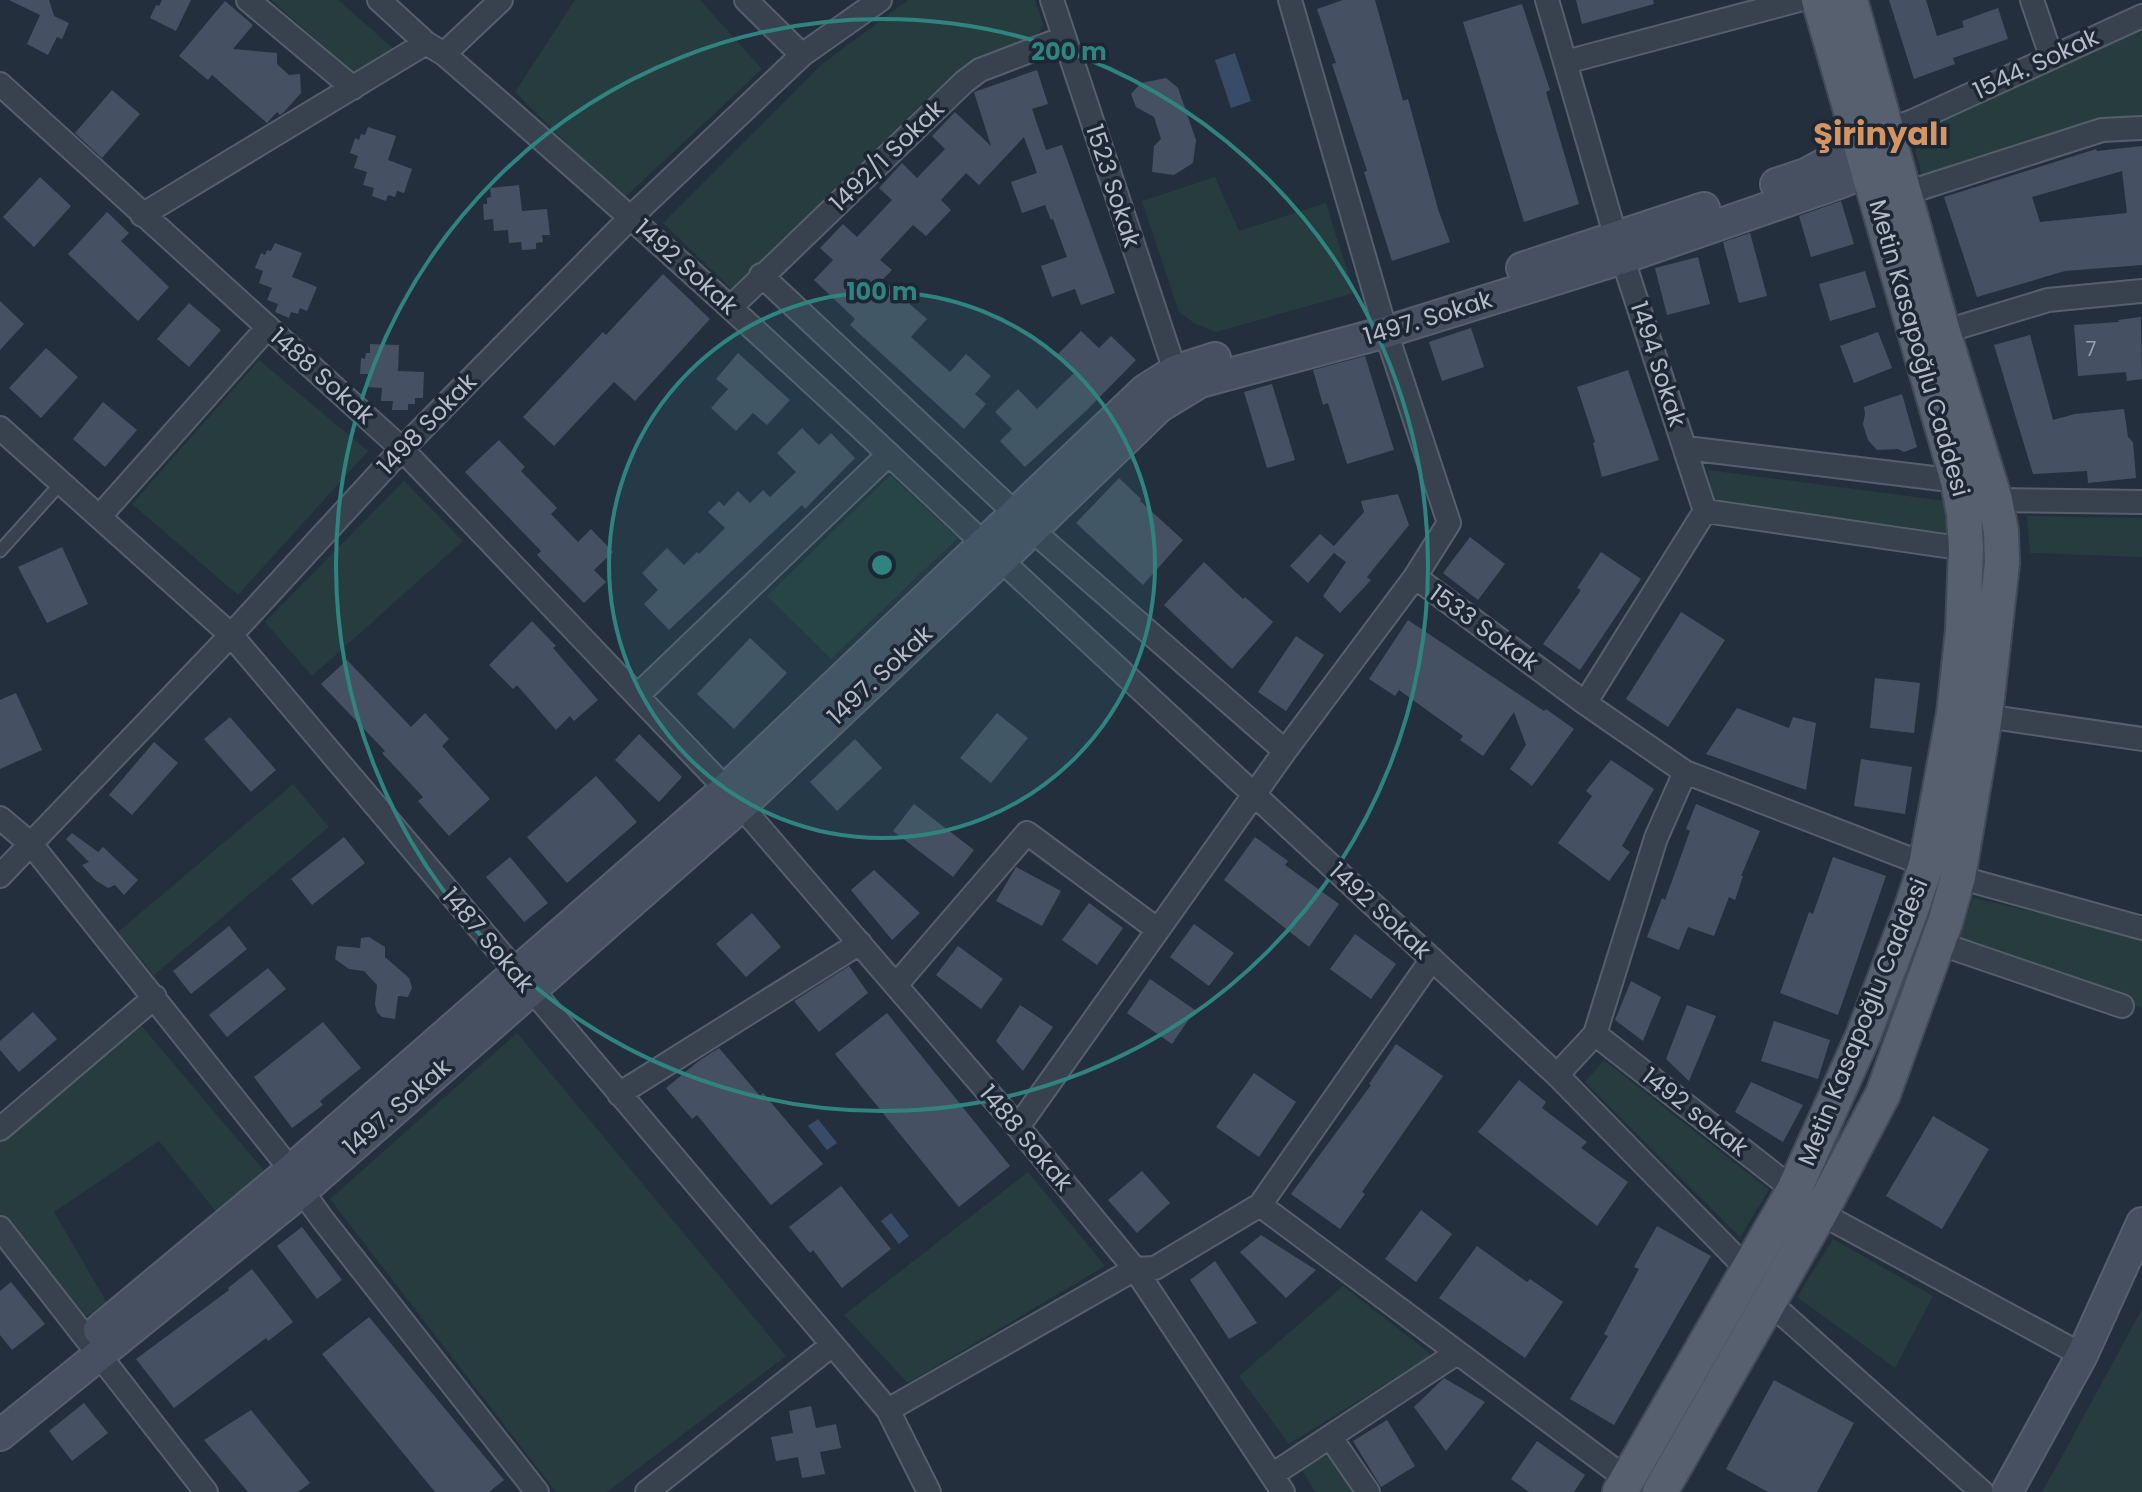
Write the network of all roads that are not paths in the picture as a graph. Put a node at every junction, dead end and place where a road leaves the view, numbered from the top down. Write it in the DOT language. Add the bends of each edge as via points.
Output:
graph roads {
  1 [pos="248,0"];
  2 [pos="379,0"];
  3 [pos="501,0"];
  4 [pos="746,0"];
  5 [pos="880,0"];
  6 [pos="1052,0"];
  7 [pos="1290,0"];
  8 [pos="1547,0"];
  9 [pos="1799,0"];
  10 [pos="1819,0"];
  11 [pos="1850,0"];
  12 [pos="2032,0"];
  13 [pos="2142,16"];
  14 [pos="1064,38"];
  15 [pos="435,48"];
  16 [pos="802,55"];
  17 [pos="2051,56"];
  18 [pos="1566,62"];
  19 [pos="0,84"];
  20 [pos="353,88"];
  21 [pos="2142,128"];
  22 [pos="1878,152"];
  23 [pos="1903,194"];
  24 [pos="142,215"];
  25 [pos="631,217"];
  26 [pos="1620,248"];
  27 [pos="761,275"];
  28 [pos="2142,291"];
  29 [pos="731,307"];
  30 [pos="1384,322"];
  31 [pos="268,327"];
  32 [pos="1943,332"];
  33 [pos="1175,371"];
  34 [pos="0,428"];
  35 [pos="1686,448"];
  36 [pos="402,449"];
  37 [pos="889,454"];
  38 [pos="1958,481"];
  39 [pos="62,482"];
  40 [pos="1995,500"];
  41 [pos="2142,502"];
  42 [pos="1705,511"];
  43 [pos="100,516"];
  44 [pos="1023,521"];
  45 [pos="1966,549"];
  46 [pos="0,551"];
  47 [pos="993,552"];
  48 [pos="1415,577"];
  49 [pos="231,635"];
  50 [pos="639,694"];
  51 [pos="1585,703"];
  52 [pos="1985,716"];
  53 [pos="2142,739"];
  54 [pos="1285,751"];
  55 [pos="1685,772"];
  56 [pos="1256,794"];
  57 [pos="734,797"];
  58 [pos="0,818"];
  59 [pos="31,844"];
  60 [pos="1926,865"];
  61 [pos="0,876"];
  62 [pos="1958,877"];
  63 [pos="2142,928"];
  64 [pos="1158,930"];
  65 [pos="860,943"];
  66 [pos="1938,943"];
  67 [pos="1432,959"];
  68 [pos="524,982"];
  69 [pos="896,985"];
  70 [pos="155,997"];
  71 [pos="2122,1006"];
  72 [pos="1595,1034"];
  73 [pos="1557,1075"];
  74 [pos="619,1094"];
  75 [pos="1018,1127"];
  76 [pos="0,1129"];
  77 [pos="296,1180"];
  78 [pos="1794,1190"];
  79 [pos="1260,1205"];
  80 [pos="1820,1213"];
  81 [pos="2142,1225"];
  82 [pos="0,1228"];
  83 [pos="1135,1269"];
  84 [pos="1749,1271"];
  85 [pos="1768,1301"];
  86 [pos="832,1345"];
  87 [pos="93,1348"];
  88 [pos="1457,1353"];
  89 [pos="2082,1355"];
  90 [pos="0,1409"];
  91 [pos="888,1410"];
  92 [pos="0,1435"];
  93 [pos="1331,1438"];
  94 [pos="1278,1484"];
  95 [pos="1624,1486"];
  96 [pos="206,1492"];
  97 [pos="537,1492"];
  98 [pos="647,1492"];
  99 [pos="929,1492"];
  100 [pos="1368,1492"];
  101 [pos="1660,1492"];
  102 [pos="1982,1492"];
  103 [pos="2007,1492"];
  1 -- 20 [label="street"];
  2 -- 15 [label="street, 1492 Sokak"];
  3 -- 15 [label="street"];
  4 -- 16 [label="street"];
  5 -- 16 [label="street, 1498 Sokak"];
  6 -- 14 [label="street, 1523 Sokak"];
  7 -- 30 [label="street, 1533 Sokak"];
  8 -- 18 [label="street, 1494 Sokak"];
  9 -- 18 [label="street"];
  10 -- 22 [label="main road, Metin Kasapoğlu Caddesi"];
  11 -- 22 [label="main road, Metin Kasapoğlu Caddesi"];
  12 -- 17 [label="street"];
  13 -- 17 [label="street, 1544. Sokak"];
  14 -- 27 [label="street, 1492/1 Sokak" via="980,70 964,82"];
  14 -- 33 [label="street, 1523 Sokak"];
  15 -- 20 [label="street"];
  15 -- 25 [label="street, 1492 Sokak"];
  16 -- 25 [label="street, 1498 Sokak"];
  17 -- 22 [label="street, 1544. Sokak" via="1913,121"];
  18 -- 26 [label="street, 1494 Sokak"];
  19 -- 24 [label="street, 1488 Sokak"];
  20 -- 24 [label="street"];
  21 -- 23 [label="street" via="2102,130"];
  22 -- 23 [label="main road, Metin Kasapoğlu Caddesi"];
  22 -- 26 [label="street, 1497. Sokak" via="1806,174"];
  22 -- 38 [label="main road, Metin Kasapoğlu Caddesi"];
  23 -- 32 [label="main road, Metin Kasapoğlu Caddesi"];
  24 -- 31 [label="street, 1488 Sokak"];
  25 -- 29 [label="street, 1492 Sokak"];
  25 -- 36 [label="street, 1498 Sokak"];
  26 -- 30 [label="street, 1497. Sokak"];
  26 -- 35 [label="street, 1494 Sokak"];
  27 -- 29 [label="street, 1492/1 Sokak"];
  27 -- 44 [label="street, 1492 Sokak"];
  28 -- 32 [label="street" via="2048,300"];
  29 -- 37 [label="street, 1492 Sokak"];
  30 -- 33 [label="street, 1497. Sokak"];
  30 -- 44 [label="street, 1497. Sokak" via="1176,395"];
  30 -- 48 [label="street, 1533 Sokak" via="1449,523"];
  31 -- 36 [label="street, 1488 Sokak"];
  31 -- 43 [label="street"];
  32 -- 40 [label="main road, Metin Kasapoğlu Caddesi"];
  33 -- 44 [label="street, 1497. Sokak" via="1145,390"];
  34 -- 39 [label="street, 1487 Sokak"];
  35 -- 38 [label="street"];
  35 -- 42 [label="street, 1494 Sokak"];
  36 -- 49 [label="street, 1498 Sokak"];
  36 -- 50 [label="street, 1488 Sokak"];
  37 -- 47 [label="street, 1492 Sokak"];
  37 -- 50 [label="street"];
  38 -- 45 [label="main road, Metin Kasapoğlu Caddesi"];
  39 -- 43 [label="street, 1487 Sokak"];
  39 -- 46 [label="lane"];
  40 -- 41 [label="street"];
  40 -- 52 [label="main road, Metin Kasapoğlu Caddesi" via="2002,563"];
  42 -- 45 [label="street"];
  42 -- 51 [label="street"];
  43 -- 49 [label="street, 1487 Sokak"];
  44 -- 47 [label="street, 1497. Sokak"];
  44 -- 54 [label="street, 1492 Sokak"];
  45 -- 60 [label="main road, Metin Kasapoğlu Caddesi" via="1954,713"];
  47 -- 56 [label="street, 1492 Sokak"];
  47 -- 57 [label="street, 1497. Sokak"];
  48 -- 51 [label="street, 1533 Sokak"];
  48 -- 54 [label="street"];
  49 -- 59 [label="street, 1498 Sokak"];
  49 -- 68 [label="street, 1487 Sokak"];
  50 -- 57 [label="street, 1488 Sokak"];
  51 -- 55 [label="street, 1533 Sokak"];
  52 -- 53 [label="street"];
  52 -- 62 [label="main road, Metin Kasapoğlu Caddesi"];
  54 -- 56 [label="street"];
  55 -- 60 [label="street, 1533 Sokak"];
  55 -- 72 [label="street" via="1656,838"];
  56 -- 64 [label="street"];
  56 -- 67 [label="street, 1492 Sokak"];
  57 -- 65 [label="street, 1488 Sokak"];
  57 -- 68 [label="street, 1497. Sokak"];
  58 -- 59 [label="street"];
  59 -- 61 [label="street, 1498 Sokak"];
  59 -- 70 [label="street"];
  60 -- 78 [label="main road, Metin Kasapoğlu Caddesi" via="1863,1036"];
  62 -- 63 [label="street"];
  62 -- 66 [label="main road, Metin Kasapoğlu Caddesi"];
  64 -- 69 [label="street" via="1027,833"];
  64 -- 75 [label="street"];
  65 -- 69 [label="street, 1488 Sokak"];
  65 -- 74 [label="street"];
  66 -- 71 [label="street"];
  66 -- 80 [label="main road, Metin Kasapoğlu Caddesi" via="1883,1094"];
  67 -- 73 [label="street, 1492 Sokak"];
  67 -- 79 [label="street"];
  68 -- 74 [label="street, 1487 Sokak"];
  68 -- 77 [label="street, 1497. Sokak"];
  69 -- 75 [label="street, 1488 Sokak"];
  70 -- 76 [label="street"];
  70 -- 77 [label="street"];
  72 -- 73 [label="street"];
  72 -- 78 [label="street, 1492 sokak"];
  73 -- 84 [label="street, 1492 Sokak"];
  74 -- 86 [label="street, 1487 Sokak"];
  75 -- 83 [label="street, 1488 Sokak"];
  77 -- 87 [label="street, 1497. Sokak"];
  77 -- 97 [label="street"];
  78 -- 84 [label="main road, Metin Kasapoğlu Caddesi"];
  79 -- 83 [label="street" via="1155,1268"];
  79 -- 88 [label="street"];
  80 -- 85 [label="main road, Metin Kasapoğlu Caddesi"];
  80 -- 89 [label="street"];
  81 -- 89 [label="street"];
  82 -- 87 [label="street"];
  83 -- 91 [label="street"];
  83 -- 94 [label="street, 1488 Sokak"];
  84 -- 95 [label="main road, Metin Kasapoğlu Caddesi"];
  85 -- 101 [label="main road, Metin Kasapoğlu Caddesi"];
  85 -- 102 [label="street"];
  86 -- 91 [label="street, 1487 Sokak"];
  86 -- 98 [label="street"];
  87 -- 90 [label="street, 1497. Sokak"];
  87 -- 92 [label="street, 1497. Sokak"];
  87 -- 96 [label="street"];
  88 -- 93 [label="street"];
  88 -- 95 [label="street"];
  89 -- 103 [label="street"];
  91 -- 99 [label="street, 1487 Sokak"];
  93 -- 94 [label="street"];
  93 -- 100 [label="street"];
}
